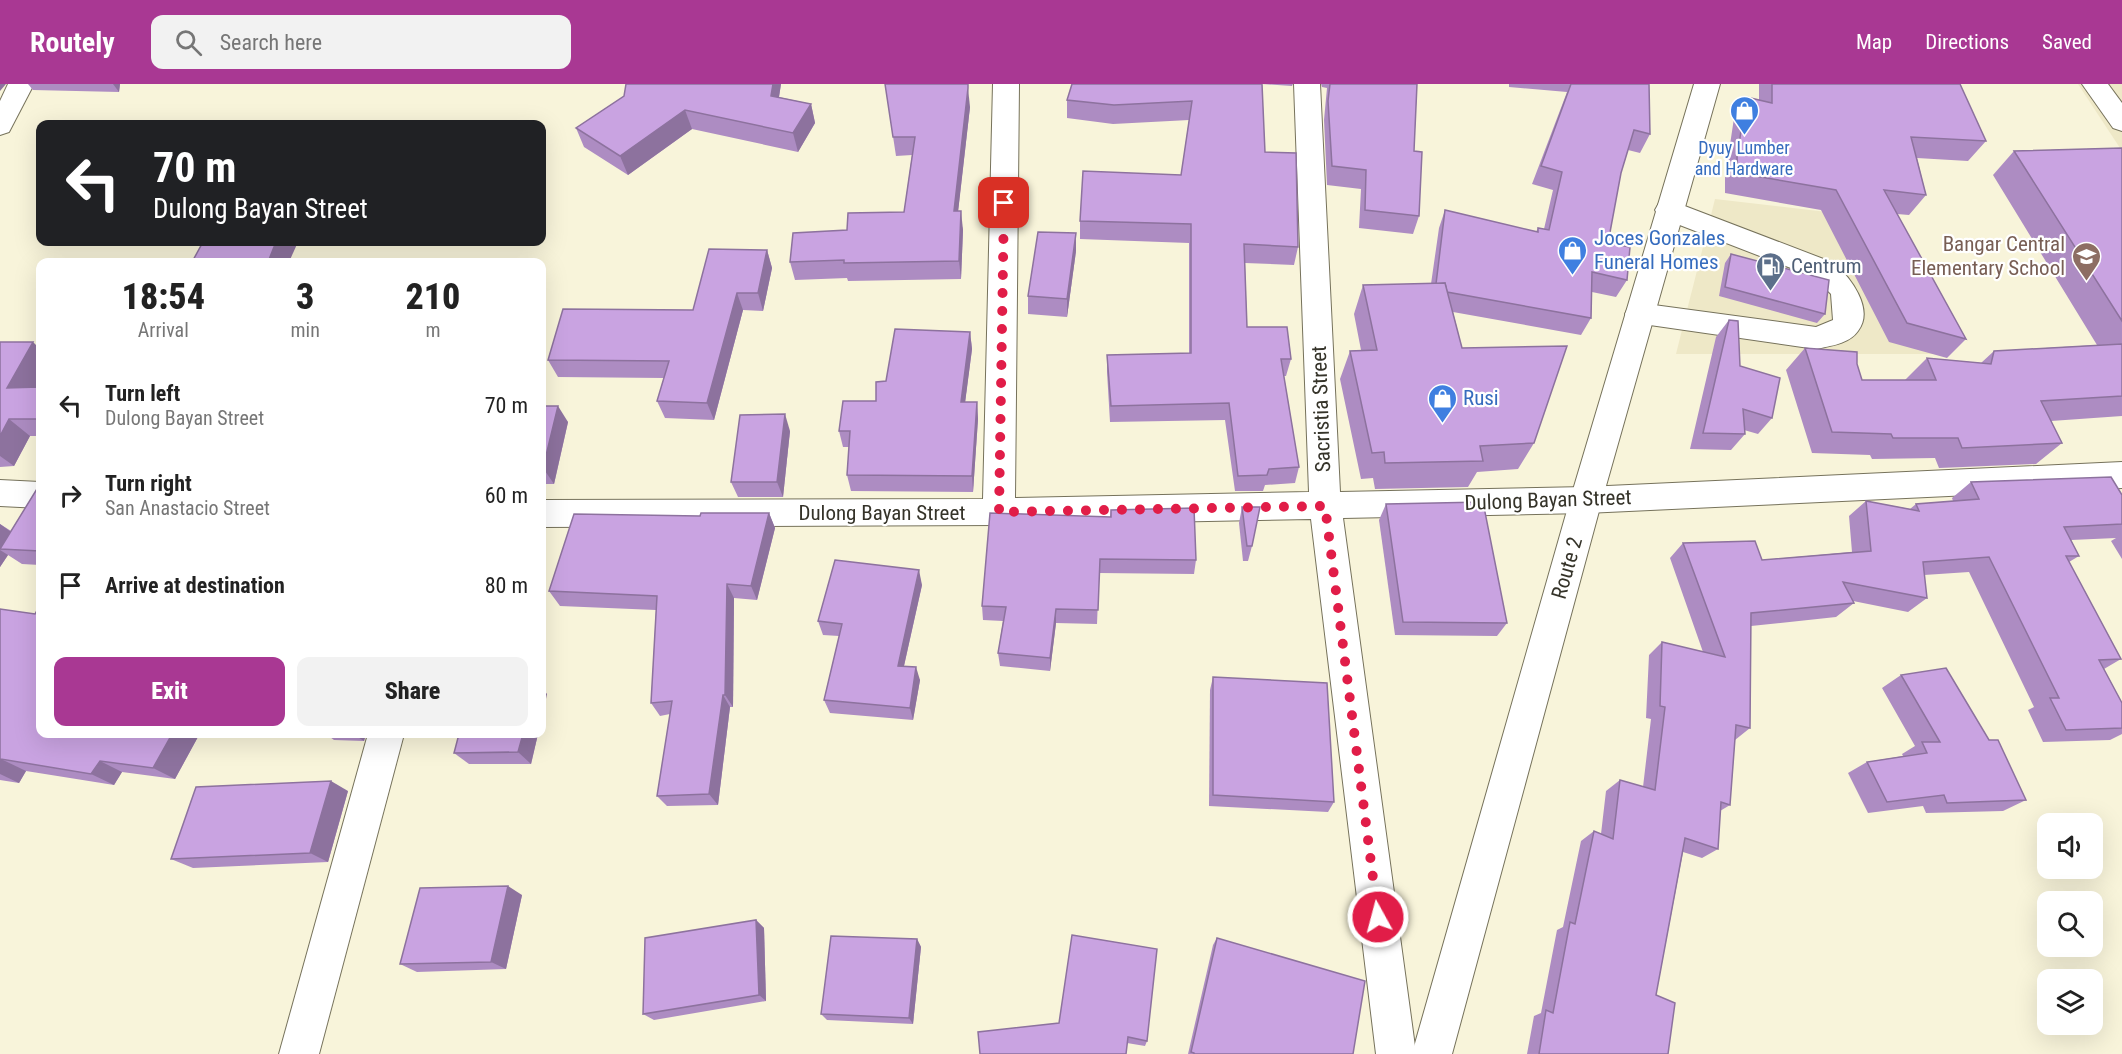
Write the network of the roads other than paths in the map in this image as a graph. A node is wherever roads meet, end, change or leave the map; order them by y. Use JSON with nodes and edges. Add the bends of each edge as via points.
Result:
{"nodes":[{"id":1,"x":21,"y":84,"type":"edge"},
{"id":2,"x":1006,"y":84,"type":"edge"},
{"id":3,"x":1307,"y":84,"type":"edge"},
{"id":4,"x":1707,"y":84,"type":"edge"},
{"id":5,"x":2095,"y":84,"type":"edge"},
{"id":6,"x":2122,"y":122,"type":"edge"},
{"id":7,"x":0,"y":126,"type":"edge"},
{"id":8,"x":1669,"y":210,"type":"junction"},
{"id":9,"x":1640,"y":314,"type":"junction"},
{"id":10,"x":2122,"y":475,"type":"edge"},
{"id":11,"x":0,"y":493,"type":"edge"},
{"id":12,"x":36,"y":495,"type":"edge"},
{"id":13,"x":1586,"y":500,"type":"junction"},
{"id":14,"x":1325,"y":506,"type":"junction"},
{"id":15,"x":999,"y":512,"type":"junction"},
{"id":16,"x":546,"y":514,"type":"edge"},
{"id":17,"x":386,"y":738,"type":"edge"},
{"id":18,"x":299,"y":1054,"type":"edge"},
{"id":19,"x":1396,"y":1054,"type":"edge"},
{"id":20,"x":1432,"y":1054,"type":"edge"}],
"edges":[{"from":1,"to":7,"type":"main road"},
{"from":2,"to":15,"type":"main road"},
{"from":3,"to":14,"type":"main road","name":"Sacristia Street"},
{"from":4,"to":8,"type":"main road","name":"Route 2"},
{"from":5,"to":6,"type":"main road"},
{"from":8,"to":9,"type":"main road","name":"Route 2"},
{"from":8,"to":9,"type":"main road","via":[[1824,270],[1841,285],[1849,302],[1847,324],[1833,334],[1816,338]]},
{"from":9,"to":13,"type":"main road","name":"Route 2"},
{"from":10,"to":13,"type":"main road","name":"Dulong Bayan Street"},
{"from":11,"to":12,"type":"main road"},
{"from":13,"to":14,"type":"main road","name":"Dulong Bayan Street"},
{"from":13,"to":20,"type":"main road","name":"Route 2"},
{"from":14,"to":15,"type":"main road","name":"Dulong Bayan Street"},
{"from":14,"to":19,"type":"main road","name":"Sacristia Street"},
{"from":15,"to":16,"type":"main road","name":"Dulong Bayan Street"},
{"from":17,"to":18,"type":"main road"}]}
